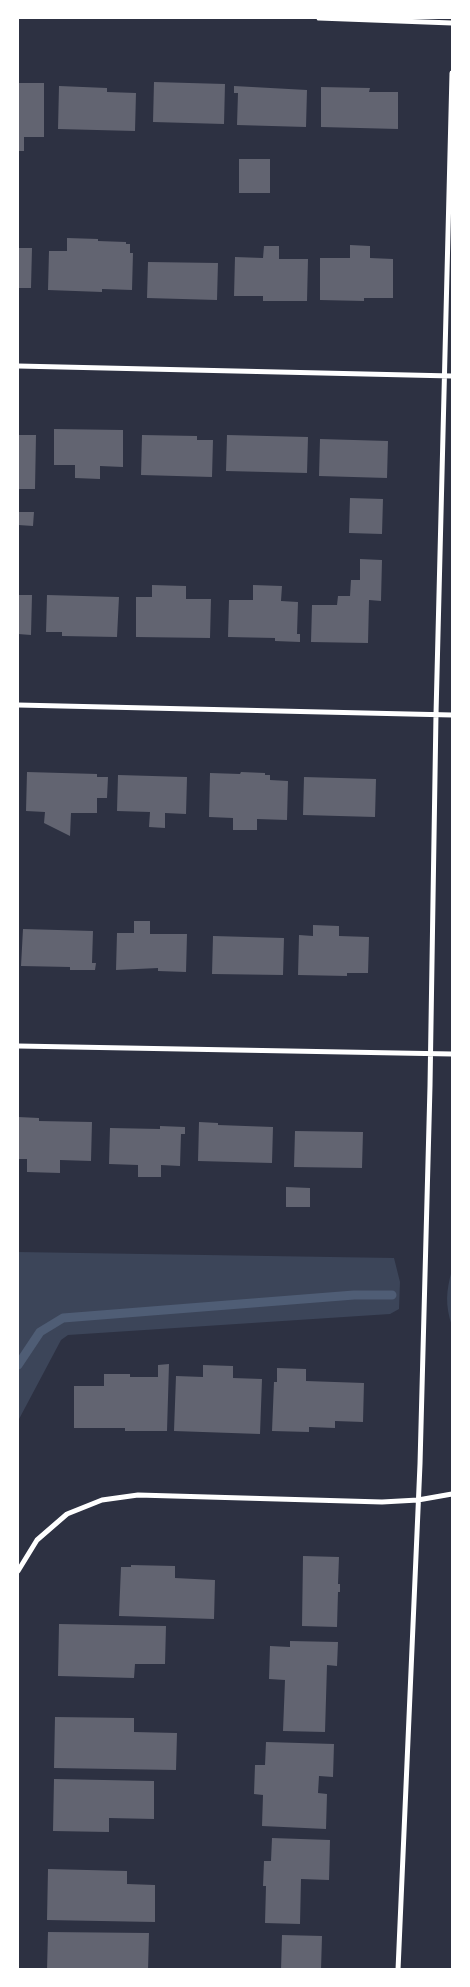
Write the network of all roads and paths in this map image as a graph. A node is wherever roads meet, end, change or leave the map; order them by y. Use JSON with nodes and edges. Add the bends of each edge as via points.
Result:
{"nodes":[{"id":1,"x":319,"y":18,"type":"edge"},
{"id":2,"x":452,"y":23,"type":"edge"},
{"id":3,"x":452,"y":73,"type":"edge"},
{"id":4,"x":18,"y":366,"type":"edge"},
{"id":5,"x":446,"y":376,"type":"junction"},
{"id":6,"x":452,"y":376,"type":"edge"},
{"id":7,"x":18,"y":705,"type":"edge"},
{"id":8,"x":436,"y":714,"type":"junction"},
{"id":9,"x":452,"y":715,"type":"edge"},
{"id":10,"x":18,"y":1046,"type":"edge"},
{"id":11,"x":431,"y":1053,"type":"junction"},
{"id":12,"x":452,"y":1054,"type":"edge"},
{"id":13,"x":452,"y":1494,"type":"edge"},
{"id":14,"x":418,"y":1500,"type":"junction"},
{"id":15,"x":18,"y":1571,"type":"edge"},
{"id":16,"x":398,"y":1970,"type":"edge"}],
"edges":[{"from":1,"to":2,"type":"street"},
{"from":3,"to":5,"type":"street"},
{"from":4,"to":5,"type":"street"},
{"from":5,"to":6,"type":"street"},
{"from":5,"to":8,"type":"street"},
{"from":7,"to":8,"type":"street"},
{"from":8,"to":9,"type":"street"},
{"from":8,"to":11,"type":"street"},
{"from":10,"to":11,"type":"street"},
{"from":11,"to":12,"type":"street"},
{"from":11,"to":14,"type":"street"},
{"from":13,"to":14,"type":"street"},
{"from":14,"to":15,"type":"street","via":[[382,1502],[138,1495],[102,1500],[67,1514],[37,1540]]},
{"from":14,"to":16,"type":"street"}]}
